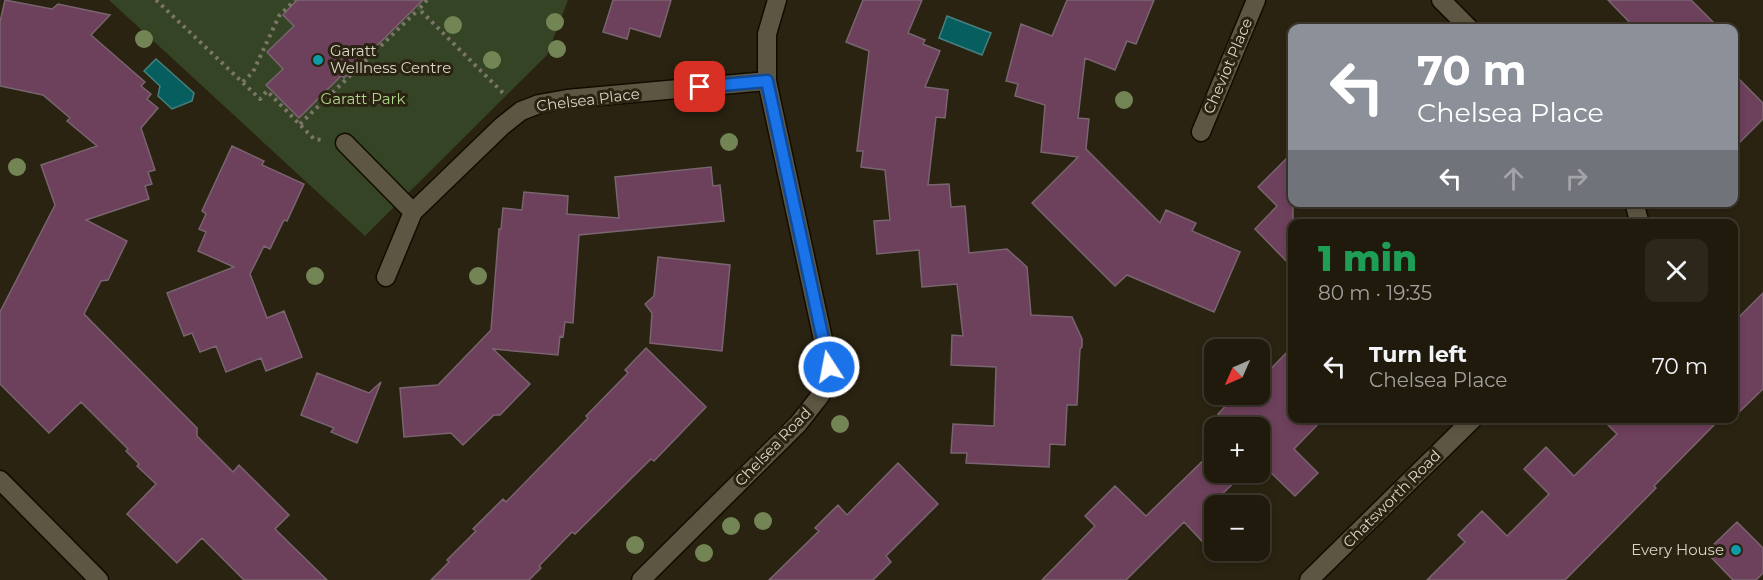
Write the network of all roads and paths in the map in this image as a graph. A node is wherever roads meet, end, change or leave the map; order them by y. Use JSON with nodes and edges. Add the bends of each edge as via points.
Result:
{"nodes":[{"id":1,"x":156,"y":0,"type":"edge"},
{"id":2,"x":295,"y":0,"type":"edge"},
{"id":3,"x":428,"y":0,"type":"edge"},
{"id":4,"x":777,"y":0,"type":"edge"},
{"id":5,"x":1256,"y":0,"type":"edge"},
{"id":6,"x":1441,"y":0,"type":"edge"},
{"id":7,"x":419,"y":9,"type":"junction"},
{"id":8,"x":1465,"y":24,"type":"edge"},
{"id":9,"x":767,"y":81,"type":"junction"},
{"id":10,"x":243,"y":82,"type":"junction"},
{"id":11,"x":521,"y":111,"type":"junction"},
{"id":12,"x":300,"y":124,"type":"junction"},
{"id":13,"x":1201,"y":132,"type":"dead end"},
{"id":14,"x":345,"y":143,"type":"joint"},
{"id":15,"x":413,"y":212,"type":"junction"},
{"id":16,"x":386,"y":277,"type":"dead end"},
{"id":17,"x":1469,"y":423,"type":"edge"},
{"id":18,"x":0,"y":480,"type":"edge"},
{"id":19,"x":99,"y":580,"type":"edge"},
{"id":20,"x":641,"y":580,"type":"edge"},
{"id":21,"x":1309,"y":580,"type":"edge"}],
"edges":[{"from":1,"to":10,"type":"path"},
{"from":2,"to":10,"type":"path","via":[[279,16],[253,72]]},
{"from":3,"to":7,"type":"path"},
{"from":4,"to":9,"type":"street","name":"Chelsea Road","via":[[767,34]]},
{"from":5,"to":13,"type":"street","name":"Cheviot Place"},
{"from":6,"to":8,"type":"street"},
{"from":7,"to":11,"type":"path"},
{"from":7,"to":12,"type":"path"},
{"from":9,"to":11,"type":"street","name":"Chelsea Place","via":[[567,99]]},
{"from":9,"to":20,"type":"street","name":"Chelsea Road","via":[[829,367],[820,396],[798,423]]},
{"from":10,"to":12,"type":"path","via":[[260,99],[267,91]]},
{"from":11,"to":15,"type":"street","name":"Chelsea Place"},
{"from":12,"to":14,"type":"path","via":[[314,139]]},
{"from":14,"to":15,"type":"street"},
{"from":15,"to":16,"type":"street","name":"Chelsea Place"},
{"from":17,"to":21,"type":"street","name":"Chatsworth Road"},
{"from":18,"to":19,"type":"street"}]}
